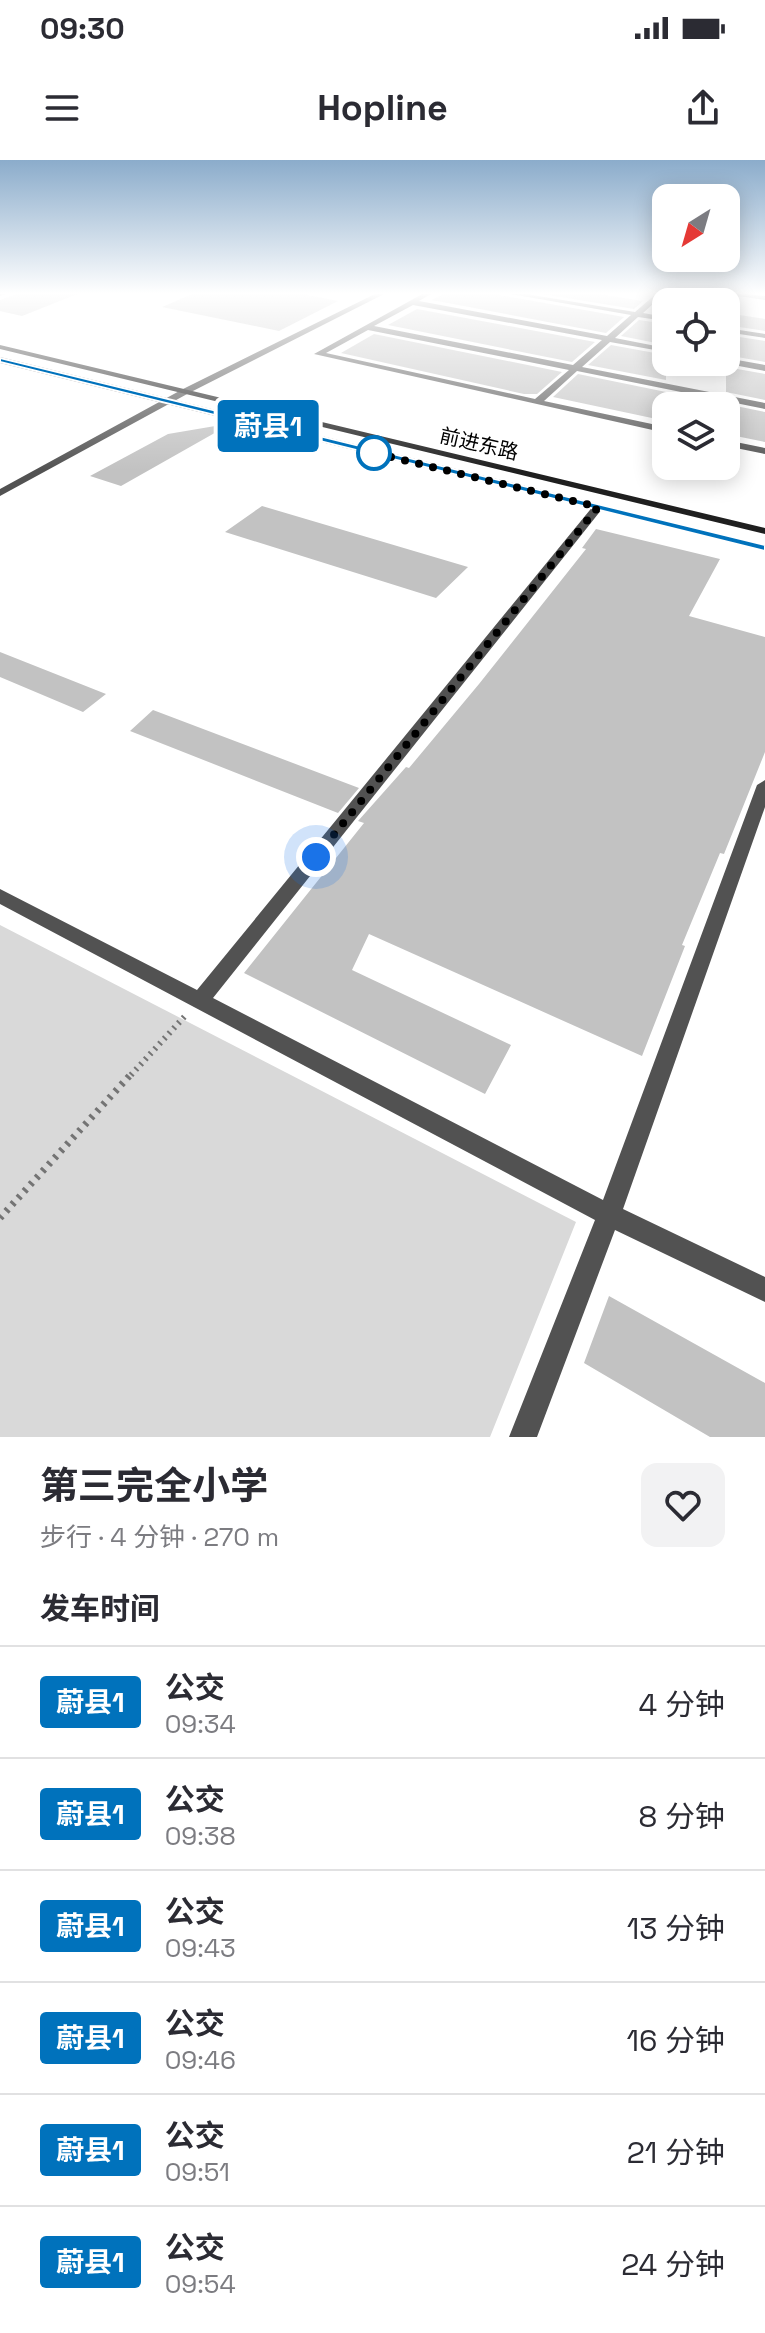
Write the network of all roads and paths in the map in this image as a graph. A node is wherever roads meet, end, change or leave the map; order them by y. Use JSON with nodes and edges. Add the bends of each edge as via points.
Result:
{"nodes":[{"id":1,"x":19,"y":352,"type":"edge"},
{"id":2,"x":265,"y":352,"type":"edge"},
{"id":3,"x":322,"y":352,"type":"edge"},
{"id":4,"x":488,"y":352,"type":"edge"},
{"id":5,"x":594,"y":352,"type":"edge"},
{"id":6,"x":0,"y":360,"type":"edge"},
{"id":7,"x":740,"y":364,"type":"edge"},
{"id":8,"x":765,"y":368,"type":"edge"},
{"id":9,"x":575,"y":369,"type":"junction"},
{"id":10,"x":186,"y":391,"type":"junction"},
{"id":11,"x":169,"y":401,"type":"junction"},
{"id":12,"x":537,"y":402,"type":"junction"},
{"id":13,"x":765,"y":406,"type":"edge"},
{"id":14,"x":652,"y":427,"type":"edge"},
{"id":15,"x":740,"y":446,"type":"edge"},
{"id":16,"x":765,"y":451,"type":"edge"},
{"id":17,"x":0,"y":493,"type":"edge"},
{"id":18,"x":598,"y":507,"type":"junction"},
{"id":19,"x":765,"y":531,"type":"edge"},
{"id":20,"x":765,"y":548,"type":"edge"},
{"id":21,"x":765,"y":785,"type":"edge"},
{"id":22,"x":0,"y":896,"type":"edge"},
{"id":23,"x":200,"y":1000,"type":"junction"},
{"id":24,"x":609,"y":1215,"type":"junction"},
{"id":25,"x":0,"y":1218,"type":"edge"},
{"id":26,"x":765,"y":1290,"type":"edge"},
{"id":27,"x":523,"y":1437,"type":"edge"}],
"edges":[{"from":1,"to":10,"type":"main road","name":"前进东路"},
{"from":2,"to":10,"type":"street"},
{"from":3,"to":12,"type":"street","via":[[318,354]]},
{"from":4,"to":9,"type":"street"},
{"from":5,"to":9,"type":"street"},
{"from":6,"to":11,"type":"main road","name":"前进东路"},
{"from":7,"to":8,"type":"street"},
{"from":9,"to":12,"type":"street"},
{"from":9,"to":13,"type":"street"},
{"from":10,"to":11,"type":"street"},
{"from":10,"to":19,"type":"main road","name":"前进东路"},
{"from":11,"to":17,"type":"street"},
{"from":11,"to":18,"type":"main road","name":"前进东路"},
{"from":12,"to":14,"type":"street"},
{"from":15,"to":16,"type":"street"},
{"from":18,"to":20,"type":"main road","name":"前进东路"},
{"from":18,"to":23,"type":"street"},
{"from":21,"to":24,"type":"street"},
{"from":22,"to":23,"type":"street"},
{"from":23,"to":24,"type":"street"},
{"from":23,"to":25,"type":"path"},
{"from":24,"to":26,"type":"street"},
{"from":24,"to":27,"type":"street"}]}
